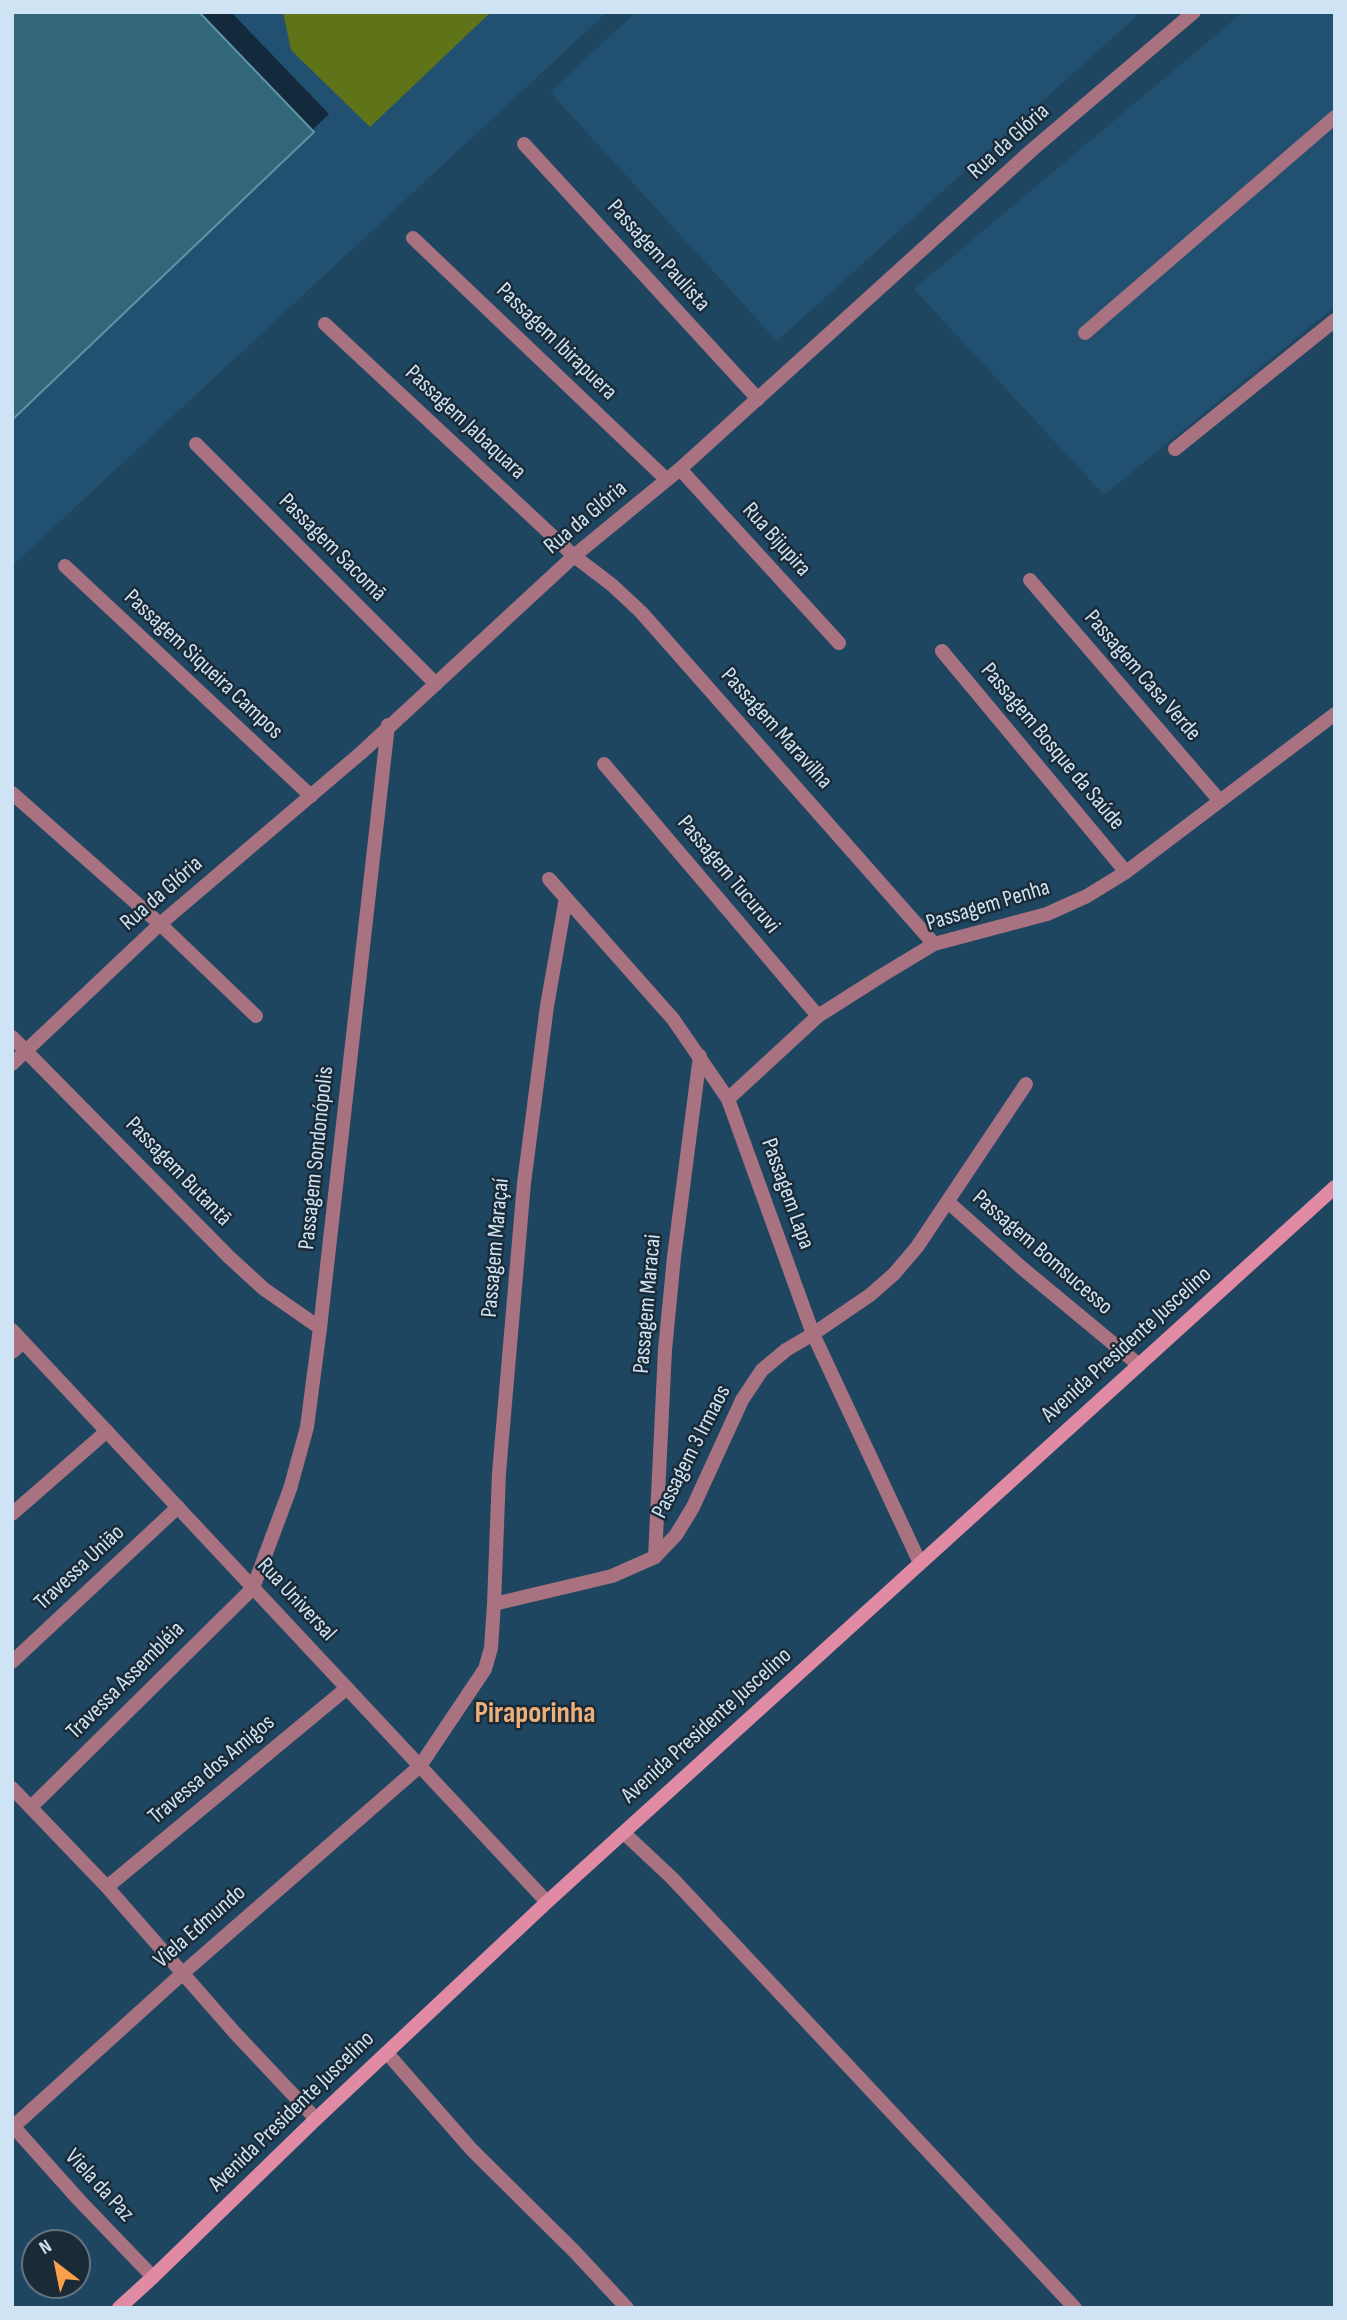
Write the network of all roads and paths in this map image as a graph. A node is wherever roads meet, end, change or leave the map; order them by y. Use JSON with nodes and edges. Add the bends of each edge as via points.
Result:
{"nodes":[{"id":1,"x":1194,"y":12,"type":"edge"},
{"id":2,"x":1335,"y":117,"type":"edge"},
{"id":3,"x":524,"y":144,"type":"dead end"},
{"id":4,"x":414,"y":238,"type":"dead end"},
{"id":5,"x":1335,"y":320,"type":"edge"},
{"id":6,"x":326,"y":324,"type":"dead end"},
{"id":7,"x":1085,"y":333,"type":"dead end"},
{"id":8,"x":758,"y":399,"type":"junction"},
{"id":9,"x":196,"y":444,"type":"dead end"},
{"id":10,"x":1175,"y":449,"type":"dead end"},
{"id":11,"x":680,"y":468,"type":"junction"},
{"id":12,"x":666,"y":480,"type":"junction"},
{"id":13,"x":574,"y":556,"type":"junction"},
{"id":14,"x":65,"y":566,"type":"dead end"},
{"id":15,"x":1030,"y":580,"type":"dead end"},
{"id":16,"x":839,"y":643,"type":"dead end"},
{"id":17,"x":942,"y":651,"type":"dead end"},
{"id":18,"x":436,"y":684,"type":"junction"},
{"id":19,"x":1335,"y":714,"type":"edge"},
{"id":20,"x":388,"y":725,"type":"junction"},
{"id":21,"x":604,"y":764,"type":"dead end"},
{"id":22,"x":12,"y":793,"type":"edge"},
{"id":23,"x":311,"y":796,"type":"junction"},
{"id":24,"x":1220,"y":801,"type":"junction"},
{"id":25,"x":1126,"y":872,"type":"junction"},
{"id":26,"x":549,"y":878,"type":"dead end"},
{"id":27,"x":566,"y":898,"type":"junction"},
{"id":28,"x":159,"y":925,"type":"junction"},
{"id":29,"x":934,"y":944,"type":"junction"},
{"id":30,"x":256,"y":1016,"type":"dead end"},
{"id":31,"x":818,"y":1016,"type":"junction"},
{"id":32,"x":12,"y":1037,"type":"edge"},
{"id":33,"x":27,"y":1051,"type":"junction"},
{"id":34,"x":700,"y":1056,"type":"junction"},
{"id":35,"x":12,"y":1064,"type":"edge"},
{"id":36,"x":1026,"y":1084,"type":"dead end"},
{"id":37,"x":728,"y":1099,"type":"junction"},
{"id":38,"x":1335,"y":1187,"type":"edge"},
{"id":39,"x":948,"y":1202,"type":"junction"},
{"id":40,"x":320,"y":1328,"type":"junction"},
{"id":41,"x":12,"y":1330,"type":"edge"},
{"id":42,"x":813,"y":1334,"type":"junction"},
{"id":43,"x":18,"y":1347,"type":"edge"},
{"id":44,"x":1139,"y":1365,"type":"junction"},
{"id":45,"x":107,"y":1431,"type":"junction"},
{"id":46,"x":178,"y":1507,"type":"junction"},
{"id":47,"x":12,"y":1514,"type":"edge"},
{"id":48,"x":655,"y":1557,"type":"junction"},
{"id":49,"x":920,"y":1563,"type":"junction"},
{"id":50,"x":253,"y":1588,"type":"junction"},
{"id":51,"x":494,"y":1604,"type":"junction"},
{"id":52,"x":12,"y":1662,"type":"edge"},
{"id":53,"x":347,"y":1688,"type":"junction"},
{"id":54,"x":420,"y":1766,"type":"junction"},
{"id":55,"x":12,"y":1788,"type":"edge"},
{"id":56,"x":31,"y":1807,"type":"junction"},
{"id":57,"x":624,"y":1833,"type":"junction"},
{"id":58,"x":107,"y":1887,"type":"junction"},
{"id":59,"x":547,"y":1902,"type":"junction"},
{"id":60,"x":183,"y":1973,"type":"junction"},
{"id":61,"x":387,"y":2053,"type":"junction"},
{"id":62,"x":316,"y":2119,"type":"junction"},
{"id":63,"x":13,"y":2125,"type":"edge"},
{"id":64,"x":153,"y":2277,"type":"junction"},
{"id":65,"x":119,"y":2308,"type":"edge"},
{"id":66,"x":627,"y":2308,"type":"edge"},
{"id":67,"x":1075,"y":2308,"type":"edge"}],
"edges":[{"from":1,"to":8,"type":"street","name":"Rua da Glória","via":[[1033,149]]},
{"from":2,"to":7,"type":"street"},
{"from":3,"to":8,"type":"street","name":"Passagem Paulista"},
{"from":4,"to":12,"type":"street","name":"Passagem Ibirapuera"},
{"from":5,"to":10,"type":"street"},
{"from":6,"to":13,"type":"street","name":"Passagem Jabaquara"},
{"from":8,"to":11,"type":"street","name":"Rua da Glória"},
{"from":9,"to":18,"type":"street","name":"Passagem Sacomã"},
{"from":11,"to":12,"type":"street","name":"Rua da Glória"},
{"from":11,"to":16,"type":"street","name":"Rua Bijupira"},
{"from":12,"to":13,"type":"street","name":"Rua da Glória"},
{"from":13,"to":18,"type":"street","name":"Rua da Glória"},
{"from":13,"to":29,"type":"street","name":"Passagem Maravilha","via":[[641,612]]},
{"from":14,"to":23,"type":"street","name":"Passagem Siqueira Campos"},
{"from":15,"to":24,"type":"street","name":"Passagem Casa Verde"},
{"from":17,"to":25,"type":"street","name":"Passagem Bosque da Saúde"},
{"from":18,"to":20,"type":"street","name":"Rua da Glória"},
{"from":19,"to":24,"type":"street","name":"Passagem Penha"},
{"from":20,"to":23,"type":"street","name":"Rua da Glória"},
{"from":20,"to":40,"type":"street","name":"Passagem Sondonópolis"},
{"from":21,"to":31,"type":"street","name":"Passagem Tucuruvi"},
{"from":22,"to":28,"type":"street"},
{"from":23,"to":28,"type":"street","name":"Rua da Glória"},
{"from":24,"to":25,"type":"street","name":"Passagem Penha"},
{"from":25,"to":29,"type":"street","name":"Passagem Penha","via":[[1047,914]]},
{"from":26,"to":27,"type":"street","name":"Passagem Lapa"},
{"from":27,"to":34,"type":"street","name":"Passagem Lapa"},
{"from":27,"to":51,"type":"street","name":"Passagem Maraçaí","via":[[524,1182],[499,1473]]},
{"from":28,"to":30,"type":"street"},
{"from":28,"to":33,"type":"street","name":"Rua da Glória"},
{"from":29,"to":31,"type":"street","name":"Passagem Penha"},
{"from":31,"to":37,"type":"street","name":"Passagem Penha"},
{"from":32,"to":33,"type":"street","name":"Passagem Butantã"},
{"from":33,"to":35,"type":"street","name":"Rua da Glória"},
{"from":33,"to":40,"type":"street","name":"Passagem Butantã","via":[[229,1257],[264,1289]]},
{"from":34,"to":37,"type":"street","name":"Passagem Lapa"},
{"from":34,"to":48,"type":"street","name":"Passagem Maracai","via":[[665,1350]]},
{"from":36,"to":39,"type":"street","name":"Passagem 3 Irmaos"},
{"from":37,"to":42,"type":"street","name":"Passagem Lapa"},
{"from":38,"to":44,"type":"street","name":"Avenida Presidente Juscelino"},
{"from":39,"to":42,"type":"street","name":"Passagem 3 Irmaos","via":[[894,1274]]},
{"from":39,"to":44,"type":"street","name":"Passagem Bomsucesso"},
{"from":40,"to":50,"type":"street","name":"Passagem Sondonópolis","via":[[307,1427],[290,1489]]},
{"from":41,"to":43,"type":"street","name":"Rua Universal"},
{"from":42,"to":48,"type":"street","name":"Passagem 3 Irmaos","via":[[762,1370],[742,1401],[693,1507]]},
{"from":42,"to":49,"type":"street","name":"Passagem Lapa"},
{"from":43,"to":45,"type":"street","name":"Rua Universal"},
{"from":44,"to":49,"type":"street","name":"Avenida Presidente Juscelino"},
{"from":45,"to":46,"type":"street","name":"Rua Universal"},
{"from":45,"to":47,"type":"street"},
{"from":46,"to":50,"type":"street","name":"Rua Universal"},
{"from":46,"to":52,"type":"street","name":"Travessa União"},
{"from":48,"to":51,"type":"street","name":"Passagem 3 Irmaos","via":[[612,1576]]},
{"from":49,"to":57,"type":"street","name":"Avenida Presidente Juscelino"},
{"from":50,"to":53,"type":"street","name":"Rua Universal"},
{"from":50,"to":56,"type":"street","name":"Travessa Assembléia"},
{"from":51,"to":54,"type":"street","via":[[485,1669]]},
{"from":53,"to":54,"type":"street","name":"Rua Universal"},
{"from":53,"to":58,"type":"street","name":"Travessa dos Amigos"},
{"from":54,"to":59,"type":"street","name":"Rua Universal"},
{"from":54,"to":60,"type":"street","name":"Viela Edmundo"},
{"from":55,"to":56,"type":"street"},
{"from":56,"to":58,"type":"street"},
{"from":57,"to":59,"type":"street","name":"Avenida Presidente Juscelino"},
{"from":57,"to":67,"type":"street","via":[[672,1878]]},
{"from":58,"to":60,"type":"street"},
{"from":59,"to":61,"type":"street","name":"Avenida Presidente Juscelino"},
{"from":60,"to":62,"type":"street"},
{"from":60,"to":63,"type":"street","name":"Viela Edmundo"},
{"from":61,"to":62,"type":"street","name":"Avenida Presidente Juscelino"},
{"from":61,"to":66,"type":"street","via":[[472,2150]]},
{"from":62,"to":64,"type":"street","name":"Avenida Presidente Juscelino"},
{"from":63,"to":64,"type":"street","name":"Viela da Paz"},
{"from":64,"to":65,"type":"street","name":"Avenida Presidente Juscelino"}]}
